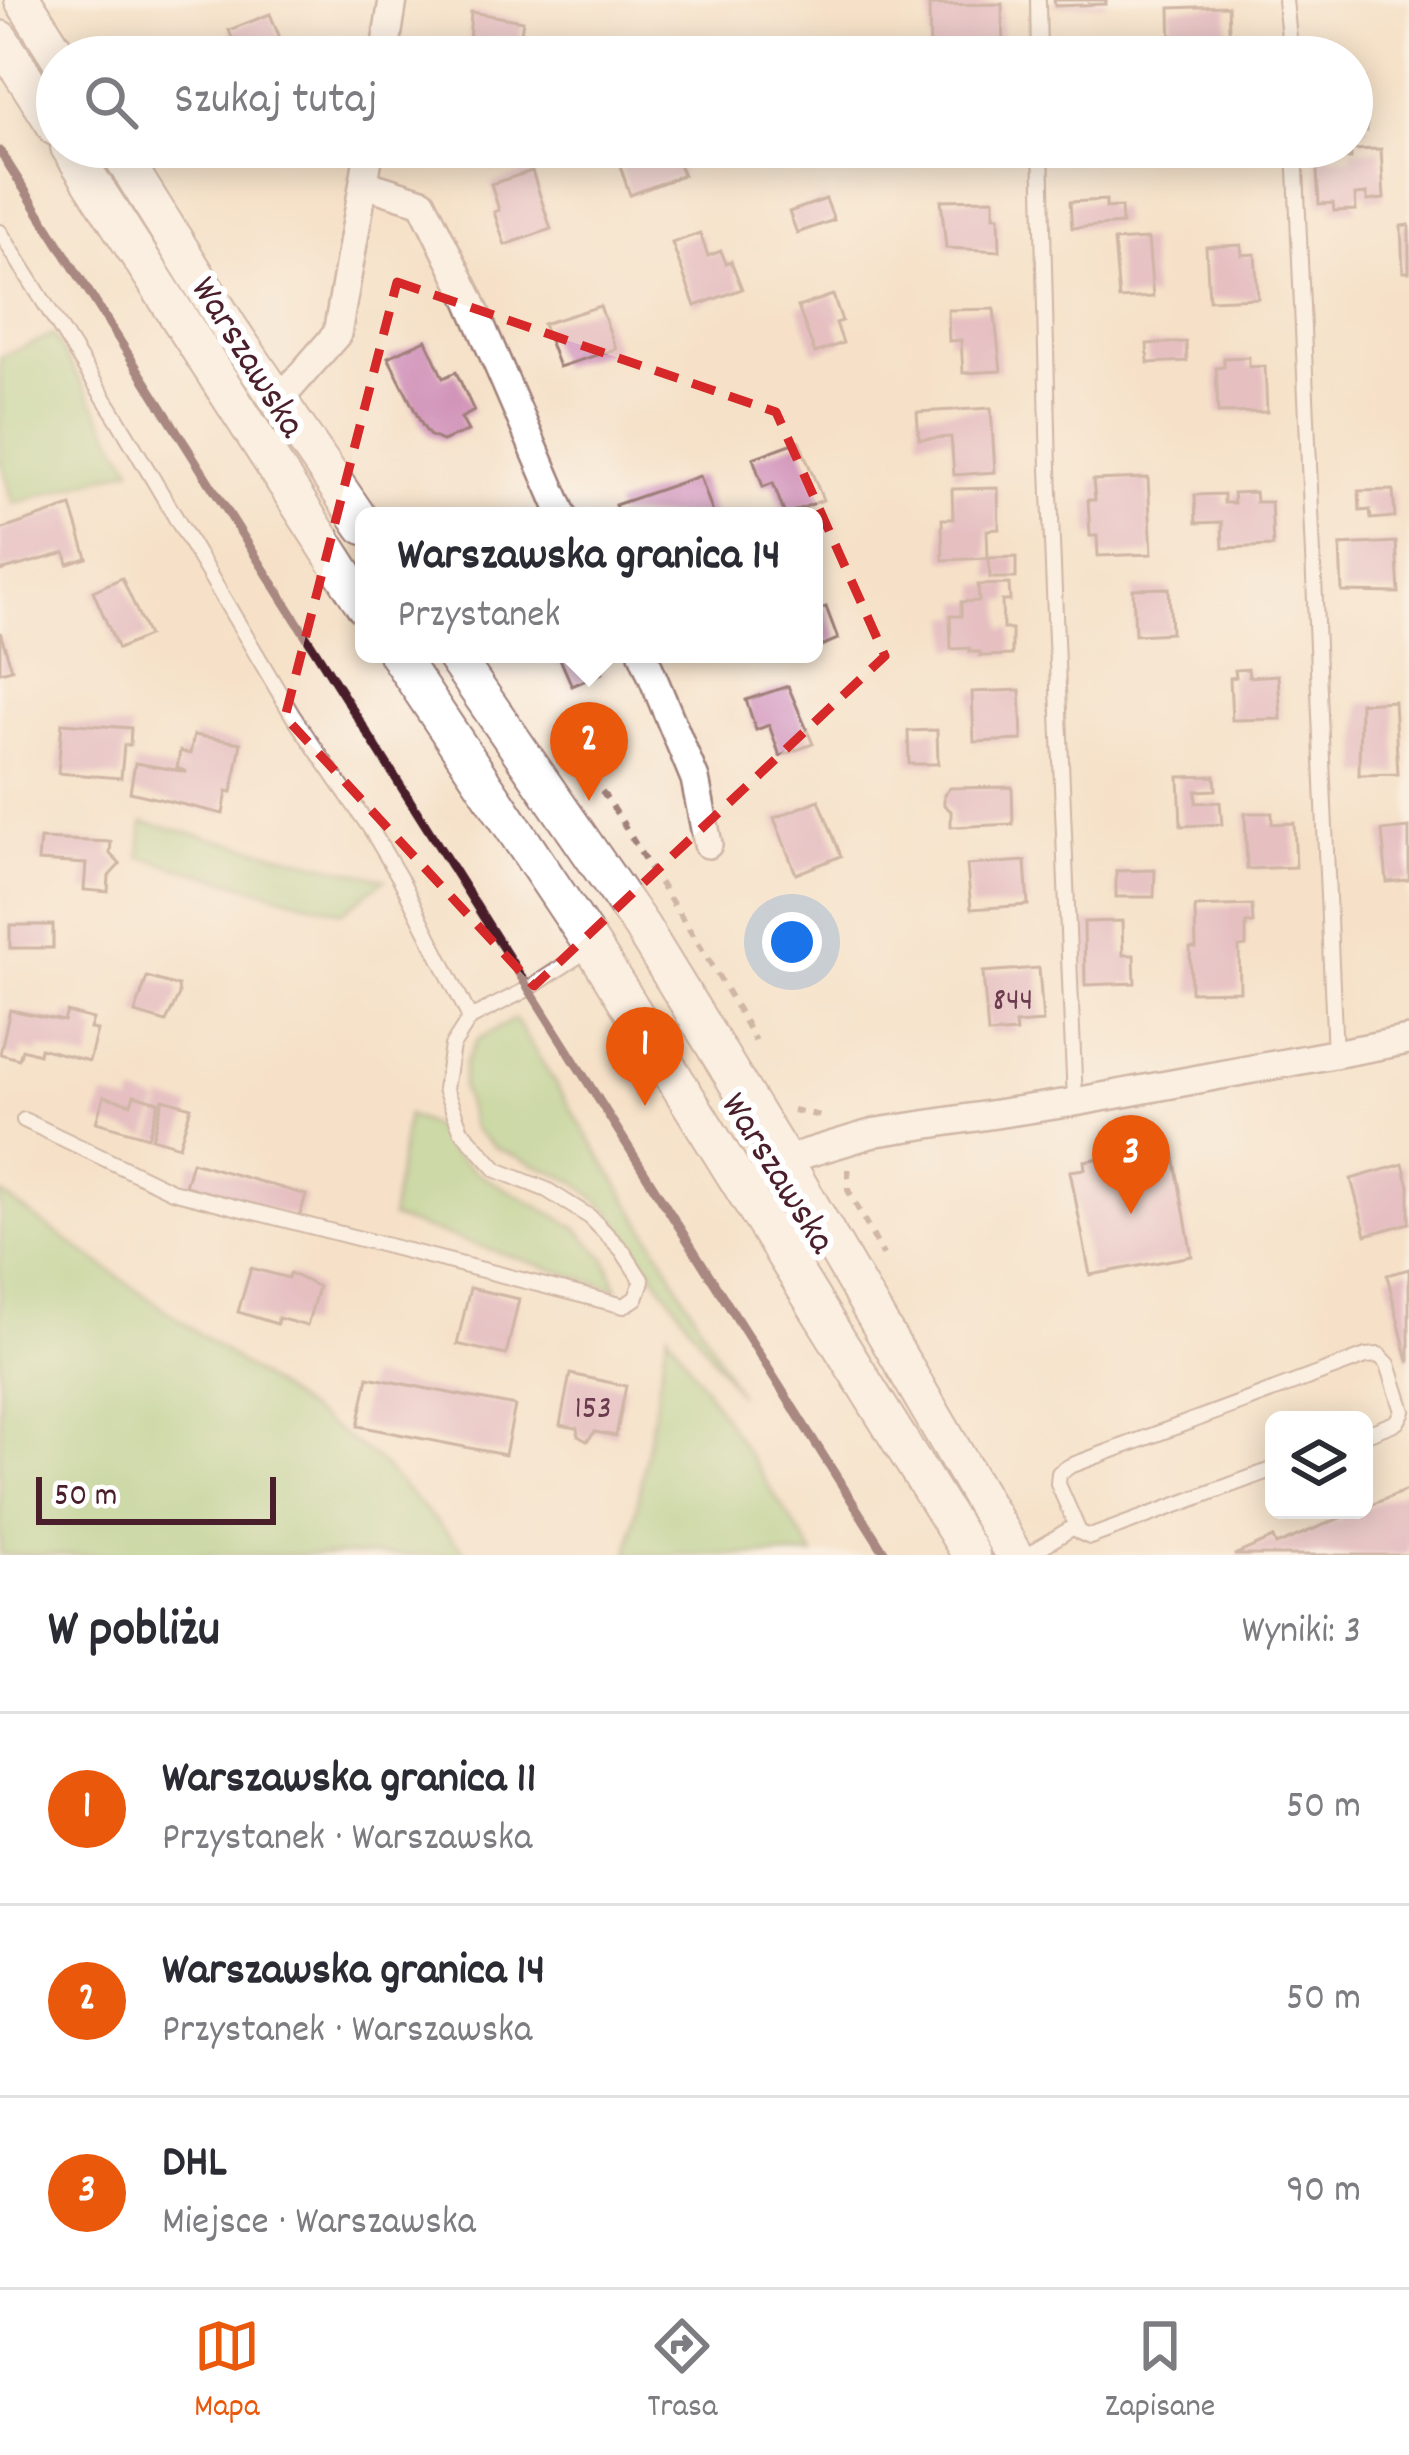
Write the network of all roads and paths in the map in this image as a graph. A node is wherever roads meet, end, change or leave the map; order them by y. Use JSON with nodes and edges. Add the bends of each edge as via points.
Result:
{"nodes":[{"id":1,"x":23,"y":0,"type":"edge"},
{"id":2,"x":393,"y":0,"type":"edge"},
{"id":3,"x":1038,"y":0,"type":"edge"},
{"id":4,"x":1285,"y":0,"type":"edge"},
{"id":5,"x":46,"y":36,"type":"edge"},
{"id":6,"x":387,"y":36,"type":"edge"},
{"id":7,"x":1039,"y":36,"type":"edge"},
{"id":8,"x":1289,"y":36,"type":"edge"},
{"id":9,"x":0,"y":39,"type":"edge"},
{"id":10,"x":36,"y":95,"type":"edge"},
{"id":11,"x":83,"y":168,"type":"edge"},
{"id":12,"x":130,"y":168,"type":"edge"},
{"id":13,"x":367,"y":168,"type":"edge"},
{"id":14,"x":1042,"y":168,"type":"edge"},
{"id":15,"x":1296,"y":168,"type":"edge"},
{"id":16,"x":364,"y":184,"type":"junction"},
{"id":17,"x":0,"y":232,"type":"edge"},
{"id":18,"x":279,"y":400,"type":"junction"},
{"id":19,"x":559,"y":507,"type":"edge"},
{"id":20,"x":355,"y":513,"type":"edge"},
{"id":21,"x":355,"y":591,"type":"edge"},
{"id":22,"x":403,"y":663,"type":"edge"},
{"id":23,"x":459,"y":663,"type":"edge"},
{"id":24,"x":648,"y":663,"type":"edge"},
{"id":25,"x":708,"y":844,"type":"dead end"},
{"id":26,"x":593,"y":947,"type":"junction"},
{"id":27,"x":470,"y":1018,"type":"junction"},
{"id":28,"x":1409,"y":1040,"type":"edge"},
{"id":29,"x":1335,"y":1055,"type":"junction"},
{"id":30,"x":1075,"y":1102,"type":"junction"},
{"id":31,"x":23,"y":1120,"type":"dead end"},
{"id":32,"x":786,"y":1163,"type":"junction"},
{"id":33,"x":741,"y":1187,"type":"junction"},
{"id":34,"x":1373,"y":1432,"type":"edge"},
{"id":35,"x":1265,"y":1472,"type":"edge"},
{"id":36,"x":1075,"y":1526,"type":"junction"},
{"id":37,"x":970,"y":1555,"type":"edge"},
{"id":38,"x":1014,"y":1555,"type":"edge"},
{"id":39,"x":1028,"y":1555,"type":"edge"}],
"edges":[{"from":1,"to":5,"type":"main road"},
{"from":2,"to":6,"type":"street"},
{"from":3,"to":7,"type":"lane"},
{"from":4,"to":8,"type":"lane"},
{"from":9,"to":10,"type":"main road"},
{"from":11,"to":21,"type":"main road","name":"Warszawska"},
{"from":12,"to":18,"type":"main road","name":"Warszawska"},
{"from":13,"to":16,"type":"street"},
{"from":14,"to":30,"type":"lane"},
{"from":15,"to":29,"type":"lane"},
{"from":16,"to":18,"type":"street","via":[[337,334]]},
{"from":16,"to":19,"type":"street","via":[[422,202]]},
{"from":17,"to":27,"type":"lane","via":[[293,716],[372,831]]},
{"from":18,"to":20,"type":"main road","name":"Warszawska"},
{"from":22,"to":26,"type":"main road","name":"Warszawska"},
{"from":23,"to":32,"type":"main road","name":"Warszawska","via":[[641,926]]},
{"from":24,"to":25,"type":"street","via":[[694,779]]},
{"from":26,"to":27,"type":"lane"},
{"from":26,"to":33,"type":"main road","name":"Warszawska"},
{"from":27,"to":31,"type":"lane","via":[[452,1046],[445,1089],[460,1130],[497,1170],[548,1190],[622,1250],[642,1281],[624,1306],[172,1191]]},
{"from":28,"to":29,"type":"street"},
{"from":29,"to":30,"type":"street"},
{"from":30,"to":32,"type":"street","via":[[877,1132]]},
{"from":32,"to":33,"type":"street"},
{"from":32,"to":38,"type":"main road","name":"Warszawska"},
{"from":33,"to":37,"type":"main road","name":"Warszawska"},
{"from":34,"to":36,"type":"lane","via":[[1403,1411],[1379,1355],[1064,1470],[1058,1484]]},
{"from":35,"to":36,"type":"lane","via":[[1097,1535]]},
{"from":36,"to":39,"type":"lane"}]}
